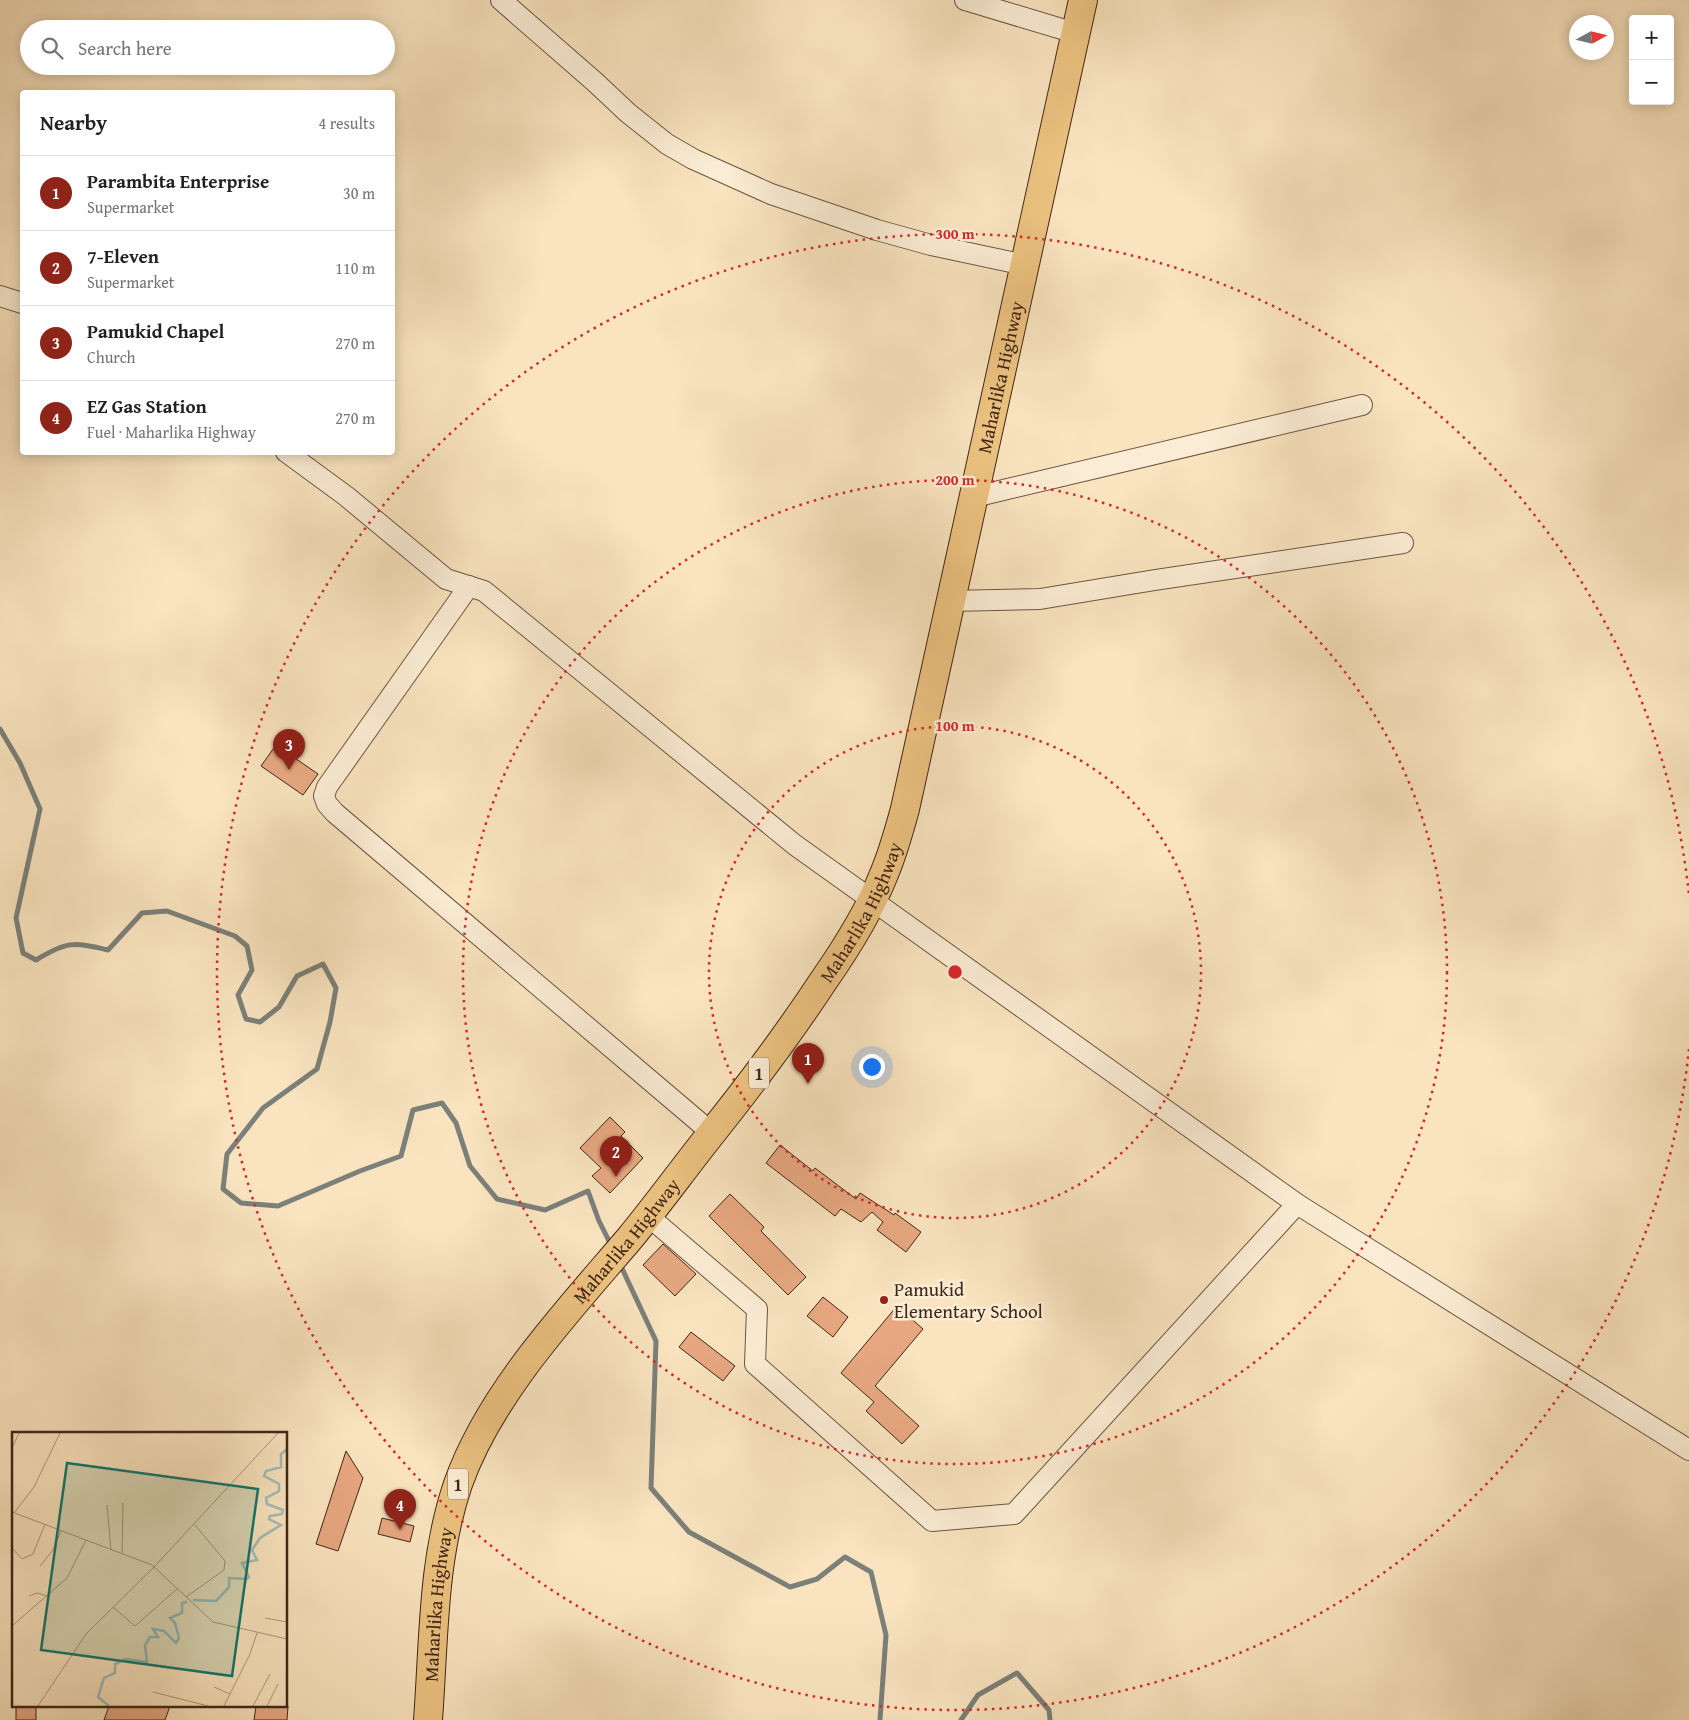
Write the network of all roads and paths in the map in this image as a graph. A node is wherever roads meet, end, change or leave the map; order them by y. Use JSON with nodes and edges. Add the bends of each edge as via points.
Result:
{"nodes":[{"id":1,"x":501,"y":0,"type":"edge"},
{"id":2,"x":965,"y":0,"type":"edge"},
{"id":3,"x":1083,"y":0,"type":"edge"},
{"id":4,"x":1075,"y":33,"type":"junction"},
{"id":5,"x":1025,"y":265,"type":"junction"},
{"id":6,"x":0,"y":296,"type":"edge"},
{"id":7,"x":20,"y":302,"type":"edge"},
{"id":8,"x":1362,"y":405,"type":"dead end"},
{"id":9,"x":290,"y":455,"type":"edge"},
{"id":10,"x":974,"y":497,"type":"junction"},
{"id":11,"x":1403,"y":543,"type":"dead end"},
{"id":12,"x":469,"y":586,"type":"junction"},
{"id":13,"x":950,"y":601,"type":"junction"},
{"id":14,"x":872,"y":901,"type":"junction"},
{"id":15,"x":712,"y":1133,"type":"junction"},
{"id":16,"x":1297,"y":1204,"type":"junction"},
{"id":17,"x":640,"y":1225,"type":"junction"},
{"id":18,"x":1689,"y":1450,"type":"edge"},
{"id":19,"x":428,"y":1720,"type":"edge"}],
"edges":[{"from":1,"to":5,"type":"street","via":[[628,113],[667,144],[693,159],[771,194],[877,230]]},
{"from":2,"to":4,"type":"street"},
{"from":3,"to":4,"type":"highway","name":"Maharlika Highway","number":"1"},
{"from":4,"to":5,"type":"highway","name":"Maharlika Highway","number":"1"},
{"from":5,"to":10,"type":"highway","name":"Maharlika Highway","number":"1"},
{"from":6,"to":7,"type":"street"},
{"from":8,"to":10,"type":"street"},
{"from":9,"to":12,"type":"street","via":[[346,496],[446,579]]},
{"from":10,"to":13,"type":"highway","name":"Maharlika Highway","number":"1"},
{"from":11,"to":13,"type":"street","via":[[1040,600]]},
{"from":12,"to":14,"type":"street","via":[[484,591],[794,845]]},
{"from":12,"to":15,"type":"street","via":[[330,782],[324,796],[327,804]]},
{"from":13,"to":14,"type":"highway","name":"Maharlika Highway","number":"1","via":[[905,809]]},
{"from":14,"to":15,"type":"highway","name":"Maharlika Highway","number":"1","via":[[841,956],[799,1018]]},
{"from":14,"to":16,"type":"street"},
{"from":15,"to":17,"type":"highway","name":"Maharlika Highway","number":"1"},
{"from":16,"to":17,"type":"street","via":[[1014,1514],[932,1521],[755,1364],[757,1309]]},
{"from":16,"to":18,"type":"street"},
{"from":17,"to":19,"type":"highway","name":"Maharlika Highway","number":"1","via":[[518,1375],[500,1400],[471,1453],[458,1485],[442,1548]]}]}
